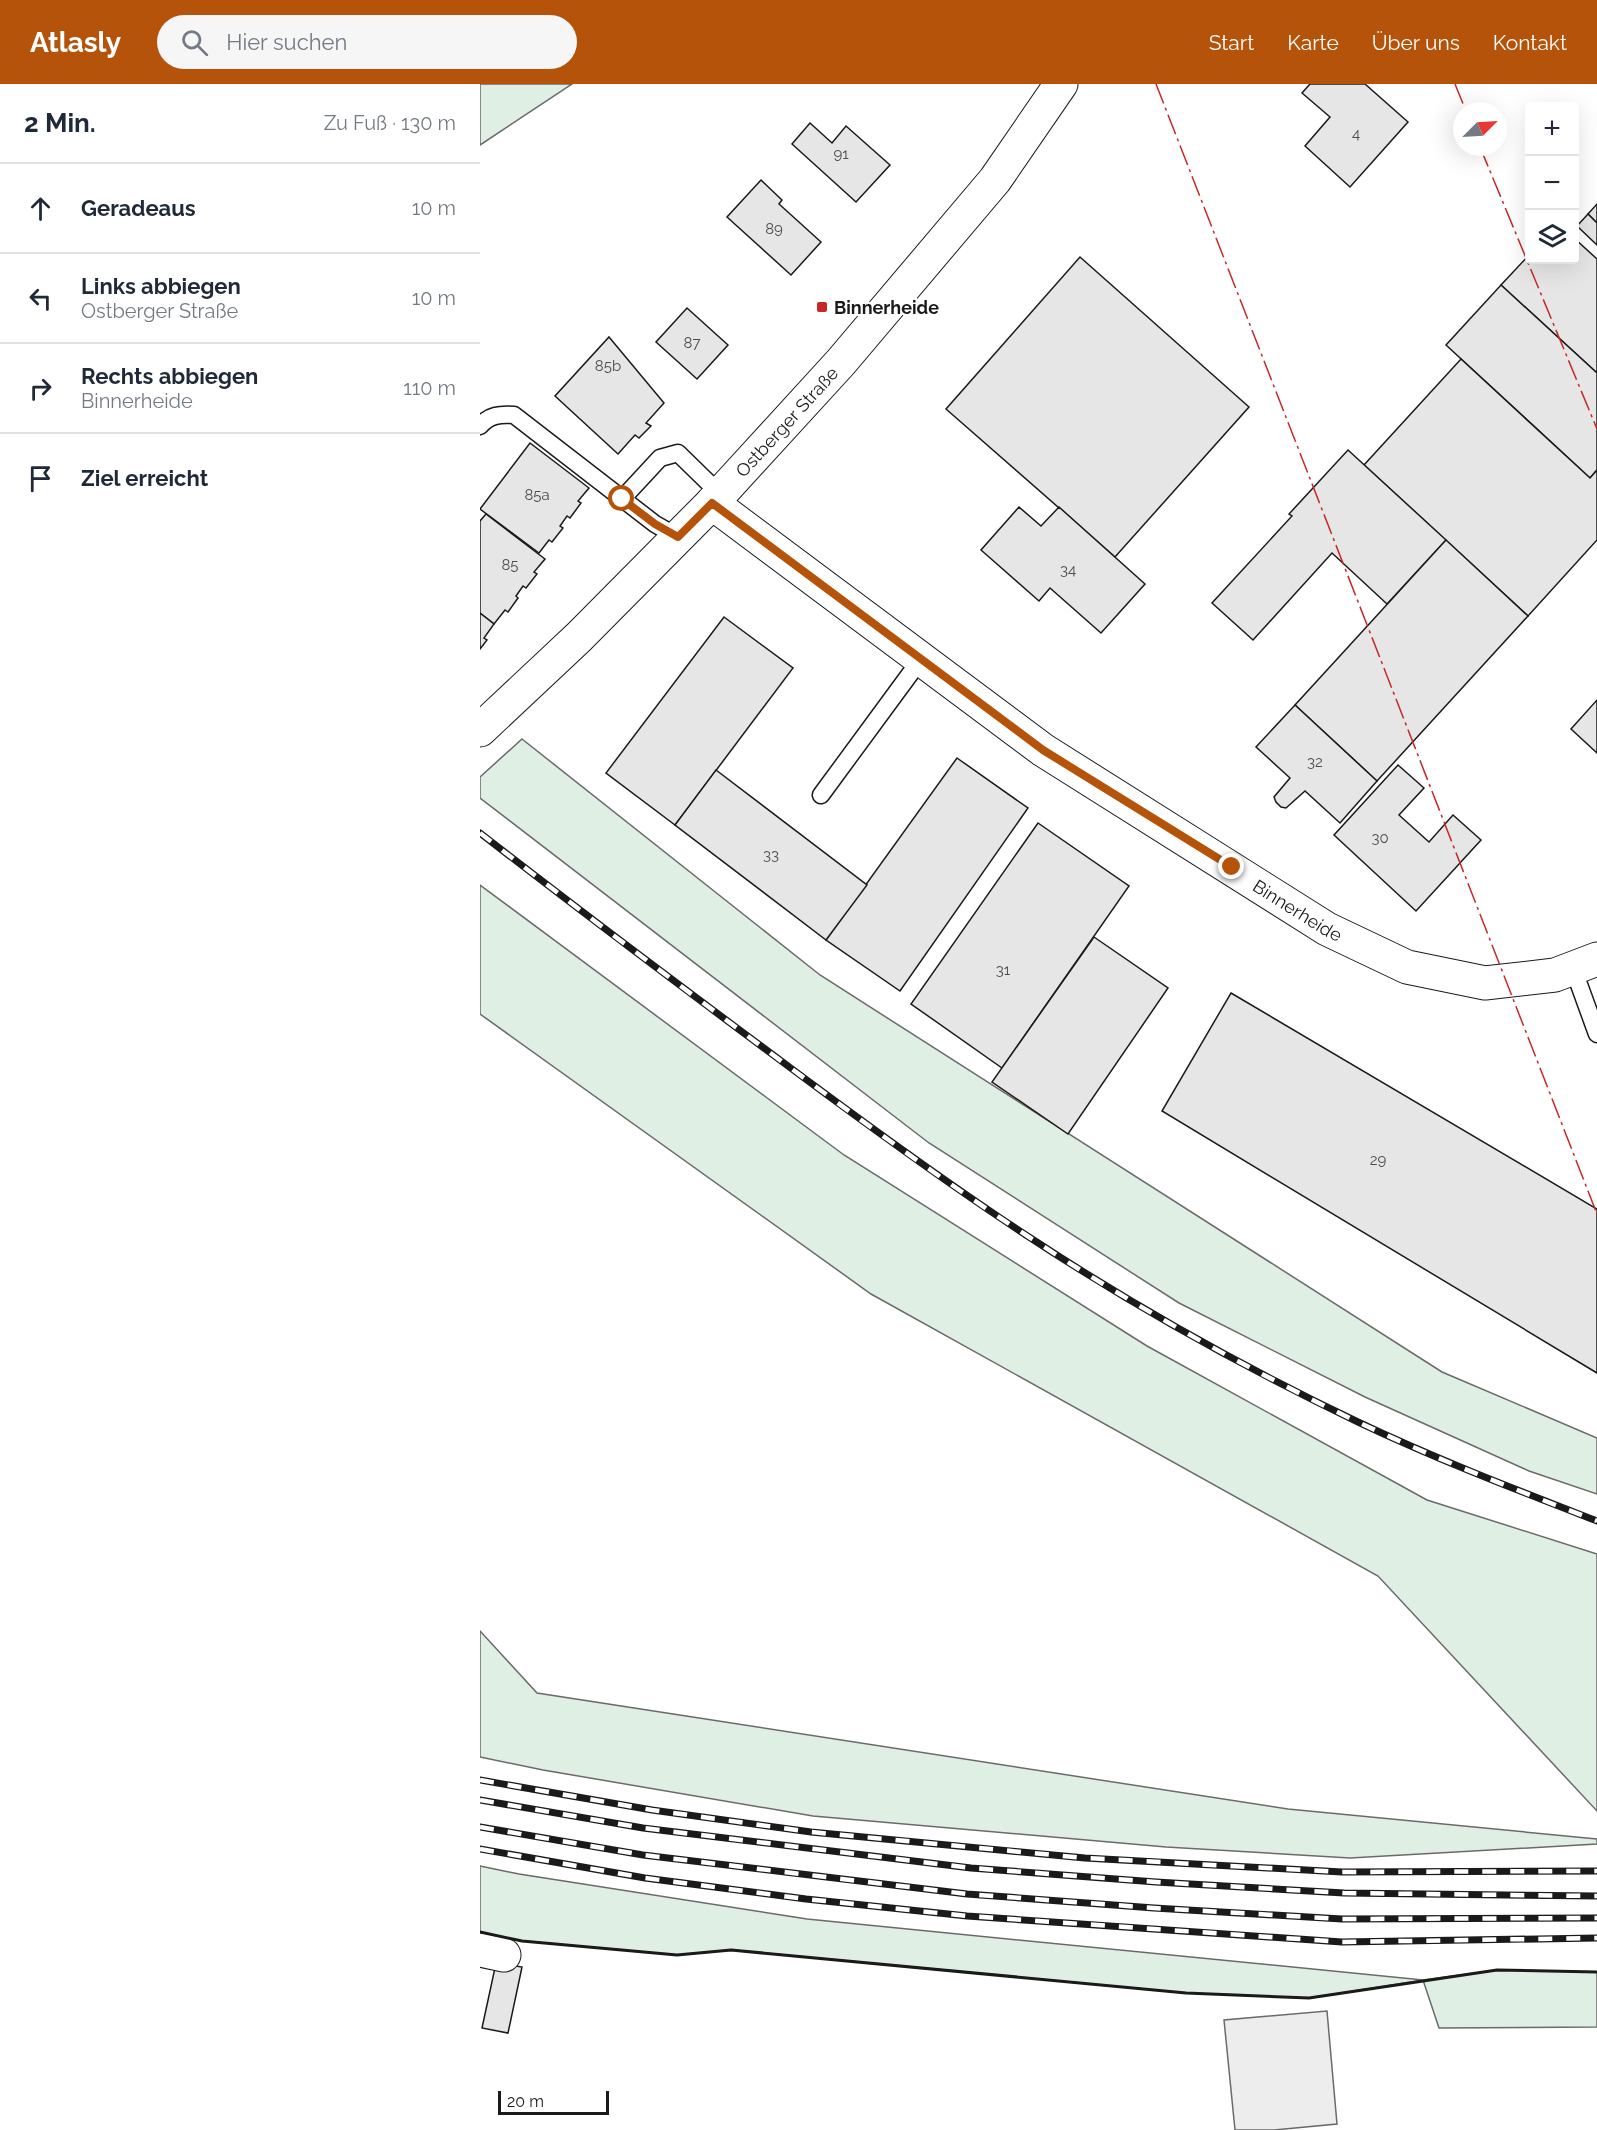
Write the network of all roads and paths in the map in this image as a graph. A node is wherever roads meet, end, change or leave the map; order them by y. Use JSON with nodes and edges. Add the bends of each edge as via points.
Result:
{"nodes":[{"id":1,"x":1061,"y":84,"type":"edge"},
{"id":2,"x":480,"y":426,"type":"edge"},
{"id":3,"x":716,"y":498,"type":"junction"},
{"id":4,"x":622,"y":499,"type":"junction"},
{"id":5,"x":678,"y":537,"type":"junction"},
{"id":6,"x":921,"y":659,"type":"junction"},
{"id":7,"x":480,"y":730,"type":"edge"},
{"id":8,"x":821,"y":795,"type":"dead end"},
{"id":9,"x":1585,"y":963,"type":"edge"},
{"id":10,"x":1597,"y":1034,"type":"edge"}],
"edges":[{"from":1,"to":3,"type":"street","name":"Ostberger Straße","via":[[995,180],[846,356]]},
{"from":2,"to":4,"type":"lane","via":[[486,419],[501,414],[514,415]]},
{"from":3,"to":4,"type":"lane","via":[[678,453],[660,458]]},
{"from":3,"to":5,"type":"street","name":"Ostberger Straße"},
{"from":3,"to":6,"type":"street","name":"Binnerheide"},
{"from":4,"to":5,"type":"lane"},
{"from":5,"to":7,"type":"street","name":"Ostberger Straße"},
{"from":6,"to":8,"type":"lane"},
{"from":6,"to":9,"type":"street","name":"Binnerheide","via":[[1043,750],[1327,928],[1407,967],[1485,983],[1555,975]]},
{"from":9,"to":10,"type":"lane"}]}
